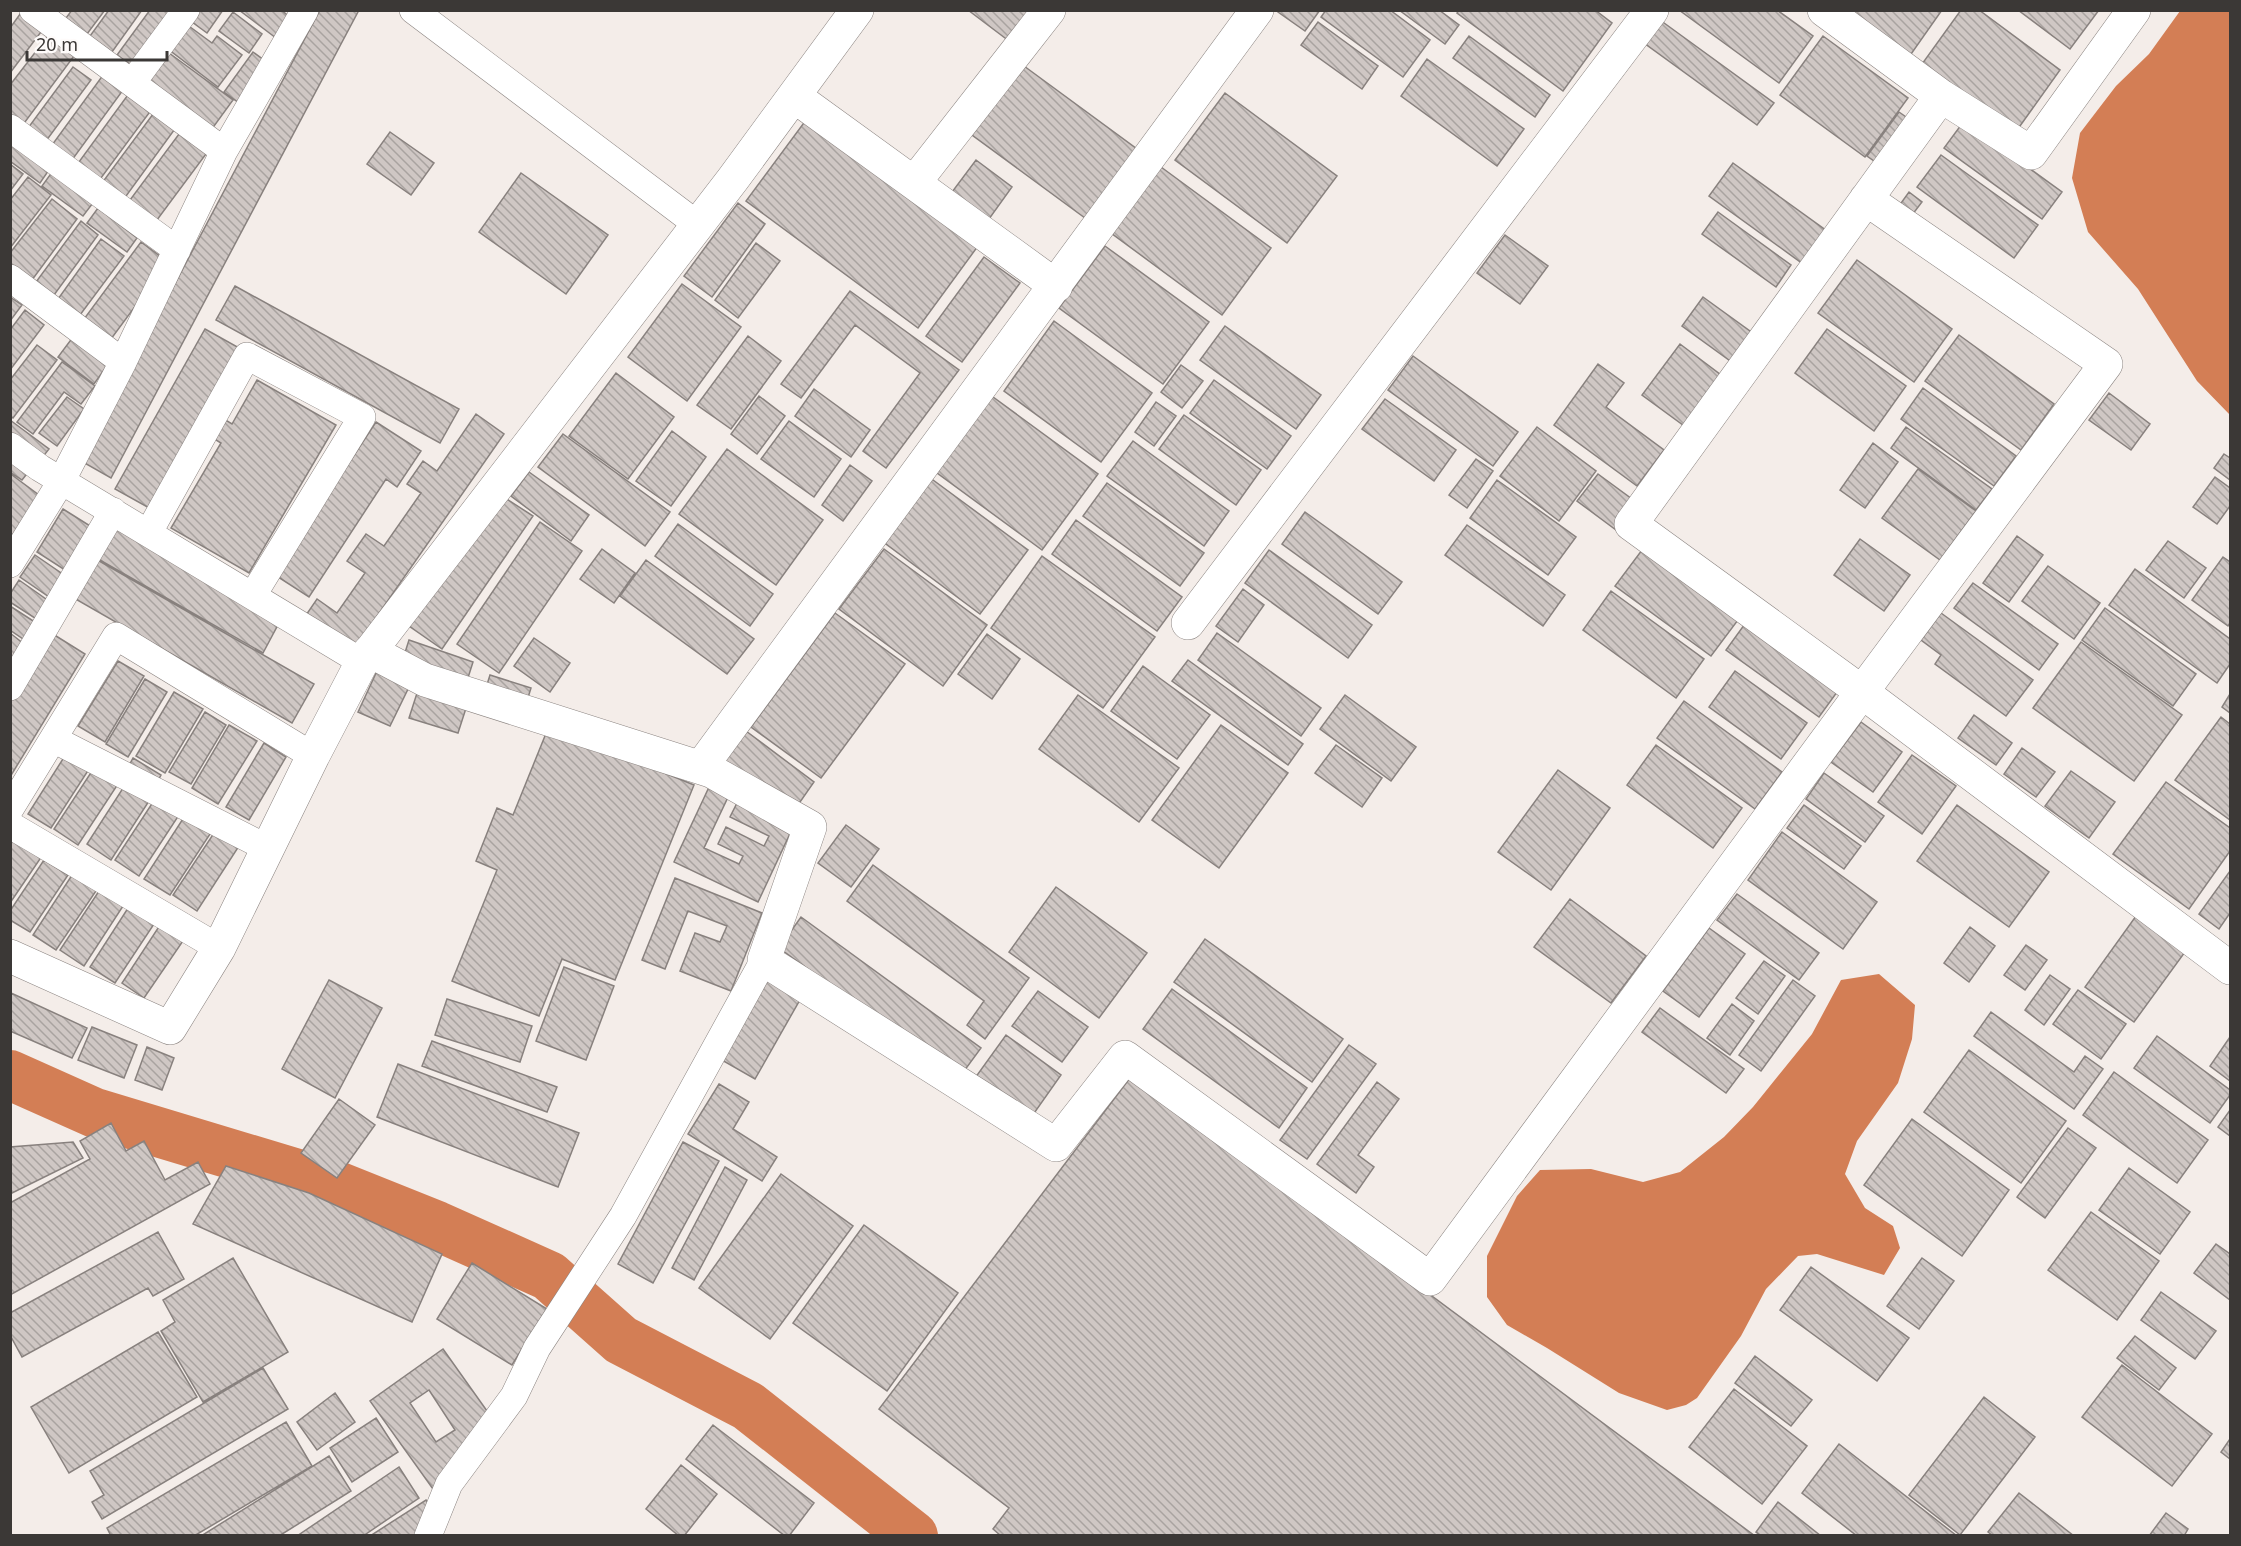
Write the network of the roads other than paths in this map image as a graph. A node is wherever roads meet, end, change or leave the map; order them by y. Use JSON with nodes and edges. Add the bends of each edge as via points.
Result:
{"nodes":[{"id":1,"x":33,"y":10,"type":"edge"},
{"id":2,"x":186,"y":10,"type":"edge"},
{"id":3,"x":305,"y":10,"type":"edge"},
{"id":4,"x":413,"y":10,"type":"edge"},
{"id":5,"x":857,"y":10,"type":"edge"},
{"id":6,"x":1049,"y":10,"type":"edge"},
{"id":7,"x":1257,"y":10,"type":"edge"},
{"id":8,"x":1652,"y":10,"type":"edge"},
{"id":9,"x":1824,"y":10,"type":"edge"},
{"id":10,"x":2134,"y":10,"type":"edge"},
{"id":11,"x":132,"y":83,"type":"junction"},
{"id":12,"x":794,"y":96,"type":"junction"},
{"id":13,"x":1941,"y":96,"type":"junction"},
{"id":14,"x":10,"y":128,"type":"edge"},
{"id":15,"x":224,"y":151,"type":"junction"},
{"id":16,"x":914,"y":183,"type":"junction"},
{"id":17,"x":1866,"y":199,"type":"junction"},
{"id":18,"x":698,"y":225,"type":"junction"},
{"id":19,"x":177,"y":250,"type":"junction"},
{"id":20,"x":10,"y":278,"type":"edge"},
{"id":21,"x":1056,"y":286,"type":"junction"},
{"id":22,"x":123,"y":362,"type":"junction"},
{"id":23,"x":10,"y":446,"type":"edge"},
{"id":24,"x":62,"y":480,"type":"junction"},
{"id":25,"x":113,"y":511,"type":"junction"},
{"id":26,"x":148,"y":532,"type":"junction"},
{"id":27,"x":10,"y":564,"type":"edge"},
{"id":28,"x":253,"y":595,"type":"junction"},
{"id":29,"x":1188,"y":623,"type":"dead end"},
{"id":30,"x":366,"y":656,"type":"junction"},
{"id":31,"x":10,"y":687,"type":"edge"},
{"id":32,"x":1862,"y":692,"type":"junction"},
{"id":33,"x":53,"y":740,"type":"junction"},
{"id":34,"x":313,"y":756,"type":"junction"},
{"id":35,"x":701,"y":767,"type":"junction"},
{"id":36,"x":10,"y":809,"type":"edge"},
{"id":37,"x":10,"y":825,"type":"edge"},
{"id":38,"x":267,"y":848,"type":"junction"},
{"id":39,"x":219,"y":948,"type":"junction"},
{"id":40,"x":10,"y":956,"type":"edge"},
{"id":41,"x":764,"y":960,"type":"junction"},
{"id":42,"x":2230,"y":968,"type":"edge"},
{"id":43,"x":428,"y":1536,"type":"edge"}],
"edges":[{"from":1,"to":11,"type":"lane"},
{"from":2,"to":11,"type":"lane"},
{"from":3,"to":15,"type":"lane"},
{"from":4,"to":18,"type":"lane"},
{"from":5,"to":12,"type":"street"},
{"from":6,"to":16,"type":"street"},
{"from":7,"to":21,"type":"street"},
{"from":8,"to":29,"type":"street"},
{"from":9,"to":13,"type":"street"},
{"from":10,"to":13,"type":"street","via":[[2031,153]]},
{"from":11,"to":15,"type":"lane"},
{"from":12,"to":16,"type":"street"},
{"from":12,"to":18,"type":"street"},
{"from":13,"to":17,"type":"street"},
{"from":14,"to":19,"type":"lane"},
{"from":15,"to":19,"type":"lane"},
{"from":16,"to":21,"type":"street"},
{"from":17,"to":32,"type":"street","via":[[1630,524]]},
{"from":17,"to":32,"type":"street","via":[[2106,364]]},
{"from":18,"to":30,"type":"street"},
{"from":19,"to":22,"type":"lane"},
{"from":20,"to":22,"type":"lane"},
{"from":21,"to":35,"type":"street"},
{"from":22,"to":24,"type":"lane"},
{"from":23,"to":24,"type":"lane"},
{"from":24,"to":25,"type":"lane"},
{"from":24,"to":27,"type":"lane"},
{"from":25,"to":26,"type":"lane"},
{"from":25,"to":31,"type":"lane"},
{"from":26,"to":28,"type":"lane"},
{"from":26,"to":28,"type":"lane","via":[[247,356],[362,417]]},
{"from":28,"to":30,"type":"lane"},
{"from":30,"to":34,"type":"street"},
{"from":30,"to":35,"type":"street","via":[[425,680]]},
{"from":32,"to":41,"type":"street","via":[[1431,1280],[1125,1058],[1056,1145]]},
{"from":32,"to":42,"type":"street"},
{"from":33,"to":34,"type":"lane","via":[[116,636]]},
{"from":33,"to":36,"type":"lane"},
{"from":33,"to":38,"type":"lane"},
{"from":34,"to":38,"type":"street"},
{"from":35,"to":41,"type":"street","via":[[810,827]]},
{"from":37,"to":39,"type":"lane"},
{"from":38,"to":39,"type":"street"},
{"from":39,"to":40,"type":"street","via":[[170,1028]]},
{"from":41,"to":43,"type":"lane","via":[[623,1216],[537,1348],[514,1396],[449,1484]]}]}
